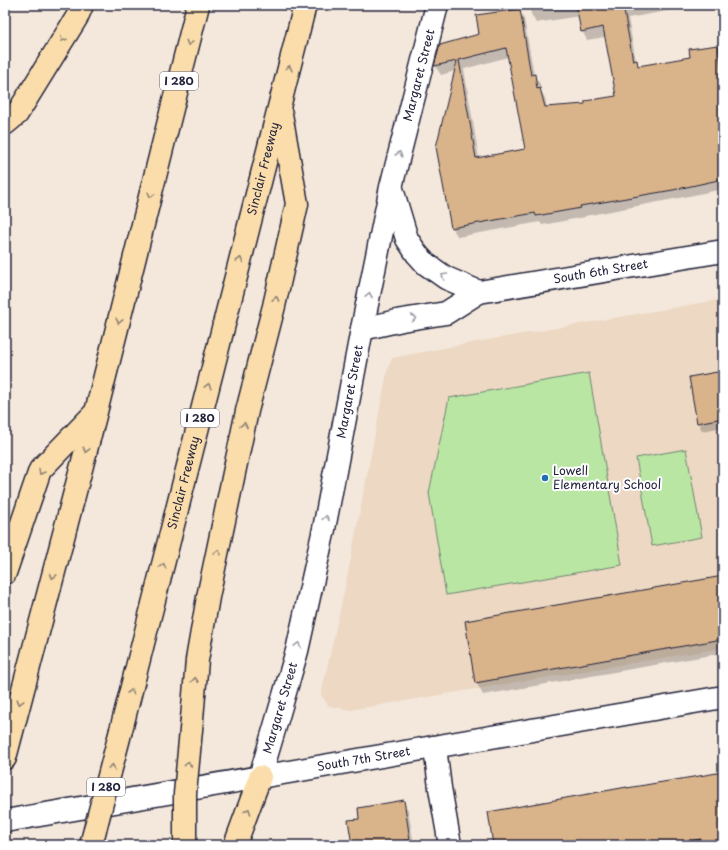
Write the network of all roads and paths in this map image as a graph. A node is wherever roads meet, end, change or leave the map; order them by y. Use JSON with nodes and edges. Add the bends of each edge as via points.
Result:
{"nodes":[{"id":1,"x":82,"y":5,"type":"edge"},
{"id":2,"x":198,"y":5,"type":"edge"},
{"id":3,"x":305,"y":5,"type":"edge"},
{"id":4,"x":437,"y":5,"type":"edge"},
{"id":5,"x":280,"y":106,"type":"junction"},
{"id":6,"x":5,"y":124,"type":"edge"},
{"id":7,"x":391,"y":187,"type":"junction"},
{"id":8,"x":723,"y":251,"type":"edge"},
{"id":9,"x":479,"y":292,"type":"junction"},
{"id":10,"x":362,"y":329,"type":"junction"},
{"id":11,"x":96,"y":412,"type":"junction"},
{"id":12,"x":5,"y":573,"type":"edge"},
{"id":13,"x":723,"y":697,"type":"edge"},
{"id":14,"x":435,"y":747,"type":"junction"},
{"id":15,"x":6,"y":753,"type":"edge"},
{"id":16,"x":260,"y":777,"type":"junction"},
{"id":17,"x":5,"y":821,"type":"edge"},
{"id":18,"x":91,"y":845,"type":"edge"},
{"id":19,"x":185,"y":845,"type":"edge"},
{"id":20,"x":235,"y":845,"type":"edge"},
{"id":21,"x":450,"y":845,"type":"edge"}],
"edges":[{"from":1,"to":6,"type":"highway","one_way":true,"via":[[18,114]]},
{"from":2,"to":11,"type":"highway","number":"I 280","one_way":true},
{"from":5,"to":3,"type":"highway","name":"Sinclair Freeway","number":"I 280","one_way":true},
{"from":7,"to":4,"type":"street","name":"Margaret Street","one_way":true},
{"from":18,"to":5,"type":"highway","name":"Sinclair Freeway","number":"I 280","one_way":true,"bridge":true},
{"from":19,"to":5,"type":"highway","one_way":true,"bridge":true,"via":[[185,794],[197,660],[247,411],[274,306],[296,204]]},
{"from":9,"to":7,"type":"street","one_way":true,"via":[[446,278],[417,254],[407,239]]},
{"from":10,"to":7,"type":"street","name":"Margaret Street","one_way":true},
{"from":8,"to":9,"type":"street","name":"South 6th Street"},
{"from":10,"to":9,"type":"street","name":"South 6th Street","one_way":true,"via":[[446,313]]},
{"from":16,"to":10,"type":"street","name":"Margaret Street","one_way":true,"via":[[297,651],[324,529]]},
{"from":11,"to":12,"type":"highway","one_way":true,"via":[[40,470]]},
{"from":11,"to":15,"type":"highway","number":"I 280","one_way":true},
{"from":13,"to":14,"type":"street","name":"South 7th Street"},
{"from":14,"to":16,"type":"street","name":"South 7th Street"},
{"from":14,"to":21,"type":"street"},
{"from":16,"to":17,"type":"street","name":"South 7th Street"},
{"from":20,"to":16,"type":"highway","one_way":true}]}
